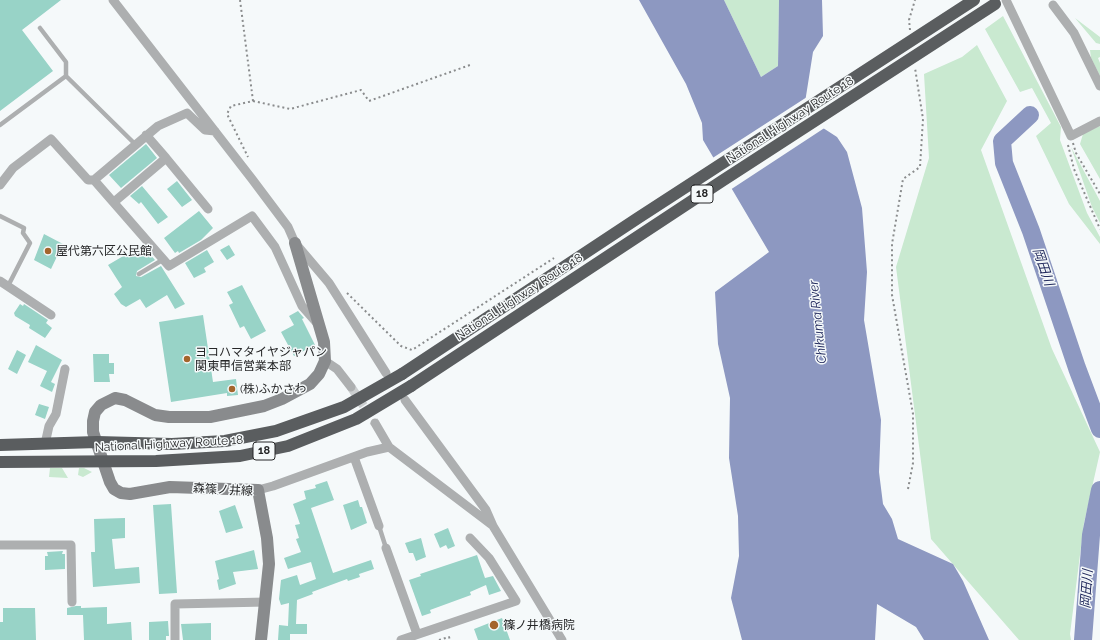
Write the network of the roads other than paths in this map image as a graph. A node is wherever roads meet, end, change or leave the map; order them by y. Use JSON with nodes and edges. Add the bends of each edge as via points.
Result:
{"nodes":[{"id":1,"x":113,"y":0,"type":"edge"},
{"id":2,"x":974,"y":0,"type":"edge"},
{"id":3,"x":1001,"y":1,"type":"edge"},
{"id":4,"x":1053,"y":5,"type":"dead end"},
{"id":5,"x":40,"y":28,"type":"dead end"},
{"id":6,"x":66,"y":76,"type":"junction"},
{"id":7,"x":1100,"y":86,"type":"edge"},
{"id":8,"x":1100,"y":121,"type":"edge"},
{"id":9,"x":0,"y":125,"type":"edge"},
{"id":10,"x":215,"y":131,"type":"junction"},
{"id":11,"x":146,"y":135,"type":"junction"},
{"id":12,"x":135,"y":144,"type":"junction"},
{"id":13,"x":166,"y":158,"type":"junction"},
{"id":14,"x":94,"y":180,"type":"junction"},
{"id":15,"x":0,"y":185,"type":"edge"},
{"id":16,"x":114,"y":202,"type":"junction"},
{"id":17,"x":208,"y":208,"type":"dead end"},
{"id":18,"x":0,"y":216,"type":"edge"},
{"id":19,"x":295,"y":242,"type":"junction"},
{"id":20,"x":164,"y":259,"type":"junction"},
{"id":21,"x":139,"y":274,"type":"dead end"},
{"id":22,"x":4,"y":283,"type":"edge"},
{"id":23,"x":51,"y":315,"type":"dead end"},
{"id":24,"x":318,"y":324,"type":"junction"},
{"id":25,"x":325,"y":361,"type":"junction"},
{"id":26,"x":66,"y":369,"type":"dead end"},
{"id":27,"x":386,"y":373,"type":"dead end"},
{"id":28,"x":351,"y":387,"type":"tunnel mouth"},
{"id":29,"x":405,"y":400,"type":"dead end"},
{"id":30,"x":375,"y":423,"type":"tunnel mouth"},
{"id":31,"x":97,"y":442,"type":"junction"},
{"id":32,"x":0,"y":444,"type":"edge"},
{"id":33,"x":45,"y":444,"type":"junction"},
{"id":34,"x":389,"y":447,"type":"junction"},
{"id":35,"x":354,"y":457,"type":"junction"},
{"id":36,"x":0,"y":462,"type":"edge"},
{"id":37,"x":13,"y":462,"type":"junction"},
{"id":38,"x":104,"y":462,"type":"junction"},
{"id":39,"x":0,"y":468,"type":"edge"},
{"id":40,"x":258,"y":490,"type":"junction"},
{"id":41,"x":379,"y":526,"type":"joint"},
{"id":42,"x":493,"y":526,"type":"junction"},
{"id":43,"x":470,"y":538,"type":"dead end"},
{"id":44,"x":0,"y":545,"type":"edge"},
{"id":45,"x":386,"y":548,"type":"joint"},
{"id":46,"x":72,"y":602,"type":"dead end"},
{"id":47,"x":266,"y":602,"type":"junction"},
{"id":48,"x":417,"y":634,"type":"junction"},
{"id":49,"x":175,"y":640,"type":"edge"},
{"id":50,"x":261,"y":640,"type":"edge"},
{"id":51,"x":401,"y":640,"type":"edge"},
{"id":52,"x":562,"y":640,"type":"edge"}],
"edges":[{"from":1,"to":10,"type":"street"},
{"from":2,"to":31,"type":"highway","name":"National Highway Route 18","number":"18","bridge":true,"via":[[402,374],[344,407],[276,431],[226,441],[172,444]]},
{"from":3,"to":8,"type":"street","via":[[1071,136]]},
{"from":3,"to":38,"type":"highway","name":"National Highway Route 18","number":"18","bridge":true,"via":[[715,185],[411,386],[356,419],[288,446],[240,456]]},
{"from":4,"to":7,"type":"street","via":[[1074,33]]},
{"from":5,"to":6,"type":"lane","via":[[66,62]]},
{"from":6,"to":9,"type":"lane"},
{"from":6,"to":12,"type":"lane"},
{"from":10,"to":11,"type":"street","via":[[205,130],[187,113],[158,126]]},
{"from":10,"to":19,"type":"street","via":[[288,227]]},
{"from":11,"to":12,"type":"street"},
{"from":11,"to":13,"type":"street"},
{"from":12,"to":14,"type":"street"},
{"from":13,"to":16,"type":"street"},
{"from":13,"to":17,"type":"street"},
{"from":14,"to":15,"type":"street","via":[[88,180],[51,140],[13,168]]},
{"from":14,"to":16,"type":"street"},
{"from":16,"to":20,"type":"street"},
{"from":18,"to":22,"type":"lane","via":[[24,228],[22,233],[30,243]]},
{"from":19,"to":24,"type":"street"},
{"from":19,"to":27,"type":"street","via":[[329,283]]},
{"from":20,"to":21,"type":"lane"},
{"from":20,"to":24,"type":"street","via":[[169,266],[252,216],[275,246],[302,306]]},
{"from":22,"to":23,"type":"street"},
{"from":24,"to":25,"type":"street","via":[[324,342]]},
{"from":25,"to":28,"type":"street","via":[[337,369]]},
{"from":25,"to":31,"type":"street","name":"森篠ノ井線","via":[[319,374],[299,391],[244,411],[210,417],[155,415],[125,400],[115,398],[95,412],[93,432]]},
{"from":26,"to":33,"type":"street","via":[[56,414],[49,426]]},
{"from":29,"to":42,"type":"street","via":[[486,510]]},
{"from":30,"to":34,"type":"street"},
{"from":31,"to":33,"type":"highway","name":"National Highway Route 18","number":"18"},
{"from":31,"to":38,"type":"street","name":"森篠ノ井線"},
{"from":32,"to":33,"type":"highway","name":"National Highway Route 18","number":"18"},
{"from":34,"to":35,"type":"street"},
{"from":34,"to":42,"type":"street"},
{"from":35,"to":40,"type":"street"},
{"from":35,"to":41,"type":"street"},
{"from":36,"to":37,"type":"highway","name":"National Highway Route 18","number":"18"},
{"from":37,"to":38,"type":"highway","name":"National Highway Route 18","number":"18"},
{"from":37,"to":39,"type":"highway"},
{"from":38,"to":40,"type":"street","name":"森篠ノ井線","via":[[110,482],[114,489],[121,493],[130,494],[170,487]]},
{"from":40,"to":47,"type":"street","name":"森篠ノ井線","via":[[268,538]]},
{"from":41,"to":45,"type":"lane"},
{"from":42,"to":52,"type":"street"},
{"from":43,"to":48,"type":"street","via":[[488,558],[516,601]]},
{"from":44,"to":46,"type":"street","via":[[71,545]]},
{"from":45,"to":48,"type":"street"},
{"from":47,"to":49,"type":"street","via":[[175,604]]},
{"from":47,"to":50,"type":"street","name":"森篠ノ井線"},
{"from":48,"to":51,"type":"street"}]}
